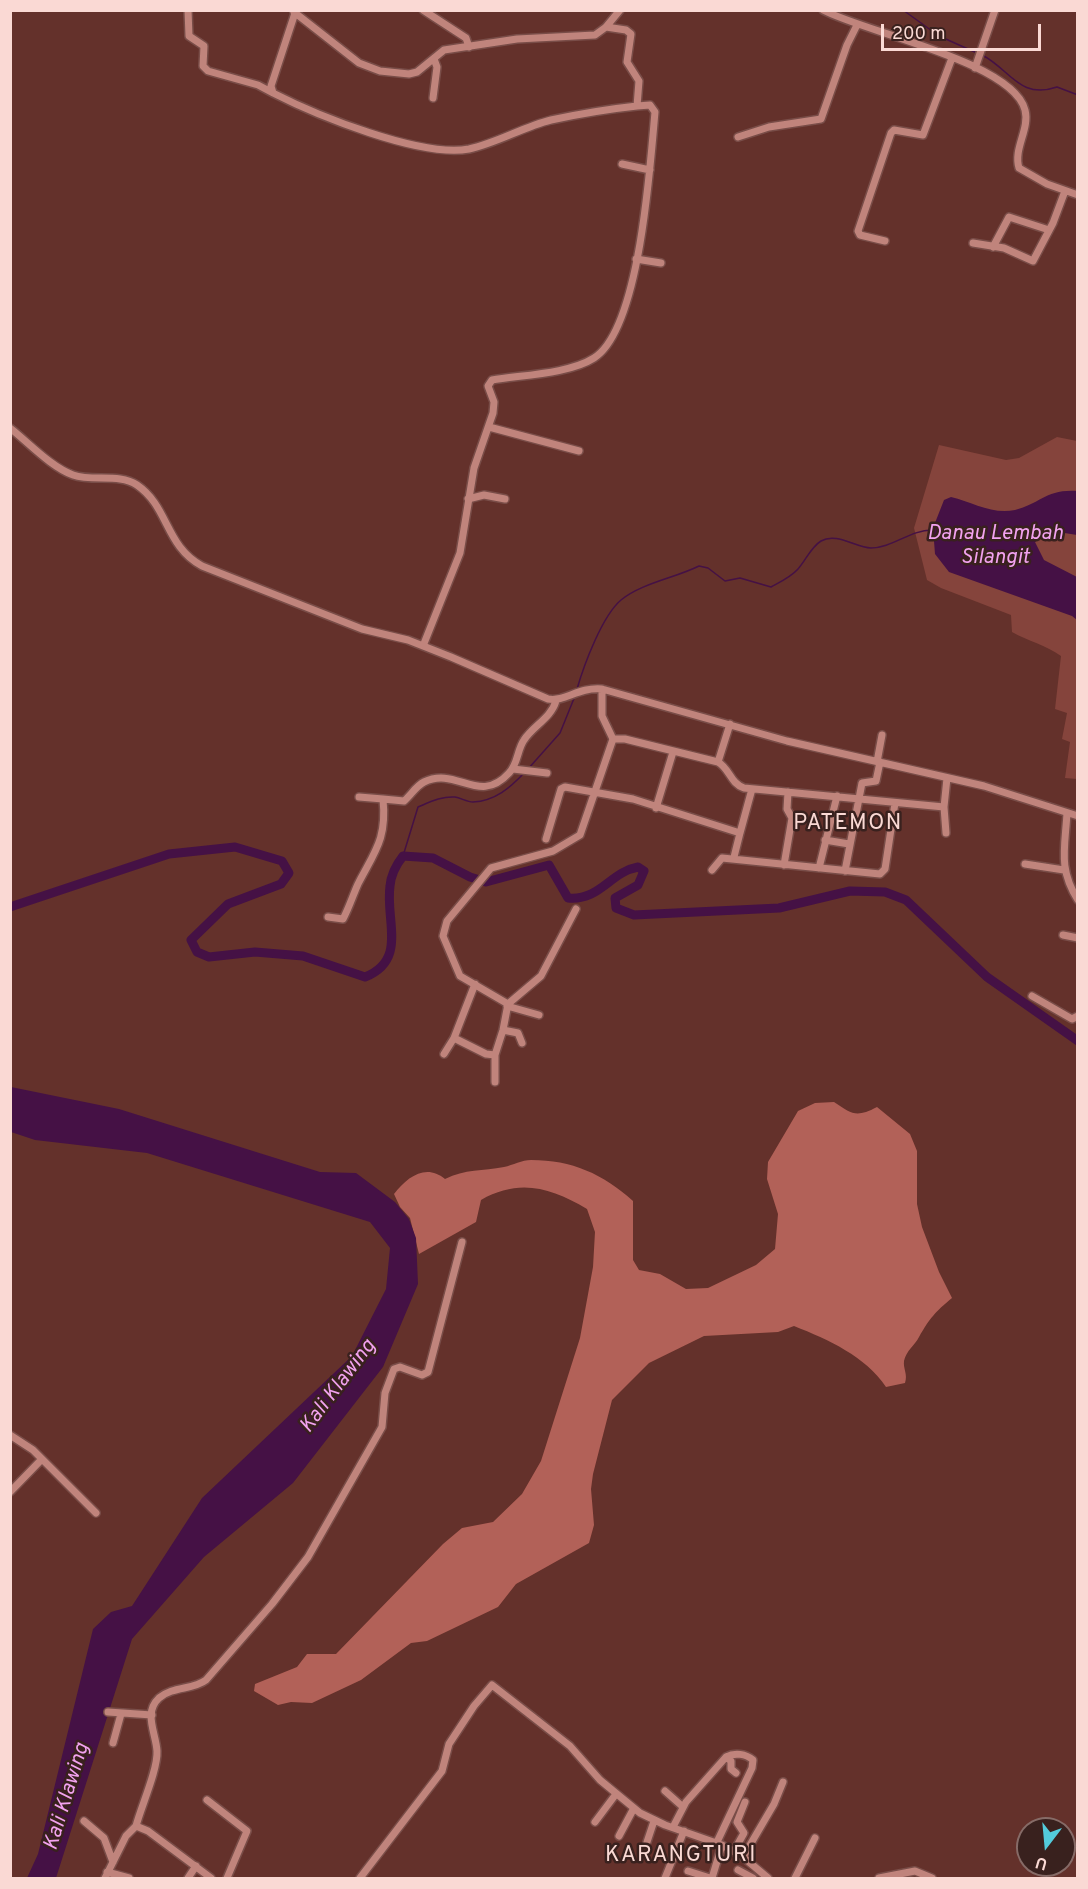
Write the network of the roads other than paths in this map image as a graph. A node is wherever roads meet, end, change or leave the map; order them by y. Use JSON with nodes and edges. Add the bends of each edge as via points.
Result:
{"nodes":[{"id":1,"x":188,"y":10,"type":"edge"},
{"id":2,"x":423,"y":10,"type":"edge"},
{"id":3,"x":620,"y":10,"type":"edge"},
{"id":4,"x":823,"y":10,"type":"edge"},
{"id":5,"x":995,"y":10,"type":"edge"},
{"id":6,"x":293,"y":12,"type":"edge"},
{"id":7,"x":857,"y":25,"type":"junction"},
{"id":8,"x":606,"y":27,"type":"junction"},
{"id":9,"x":469,"y":46,"type":"junction"},
{"id":10,"x":952,"y":58,"type":"junction"},
{"id":11,"x":434,"y":59,"type":"junction"},
{"id":12,"x":975,"y":68,"type":"junction"},
{"id":13,"x":273,"y":93,"type":"junction"},
{"id":14,"x":433,"y":98,"type":"dead end"},
{"id":15,"x":637,"y":106,"type":"junction"},
{"id":16,"x":738,"y":137,"type":"dead end"},
{"id":17,"x":622,"y":164,"type":"dead end"},
{"id":18,"x":650,"y":170,"type":"junction"},
{"id":19,"x":1065,"y":191,"type":"junction"},
{"id":20,"x":1077,"y":195,"type":"edge"},
{"id":21,"x":1049,"y":230,"type":"junction"},
{"id":22,"x":885,"y":241,"type":"dead end"},
{"id":23,"x":973,"y":243,"type":"dead end"},
{"id":24,"x":993,"y":247,"type":"junction"},
{"id":25,"x":636,"y":259,"type":"junction"},
{"id":26,"x":661,"y":262,"type":"dead end"},
{"id":27,"x":489,"y":427,"type":"junction"},
{"id":28,"x":10,"y":428,"type":"edge"},
{"id":29,"x":579,"y":451,"type":"dead end"},
{"id":30,"x":468,"y":499,"type":"junction"},
{"id":31,"x":505,"y":499,"type":"dead end"},
{"id":32,"x":423,"y":646,"type":"junction"},
{"id":33,"x":602,"y":688,"type":"junction"},
{"id":34,"x":556,"y":701,"type":"junction"},
{"id":35,"x":730,"y":724,"type":"junction"},
{"id":36,"x":882,"y":735,"type":"dead end"},
{"id":37,"x":613,"y":739,"type":"junction"},
{"id":38,"x":672,"y":752,"type":"junction"},
{"id":39,"x":718,"y":762,"type":"junction"},
{"id":40,"x":878,"y":762,"type":"junction"},
{"id":41,"x":513,"y":769,"type":"junction"},
{"id":42,"x":547,"y":773,"type":"dead end"},
{"id":43,"x":947,"y":778,"type":"junction"},
{"id":44,"x":752,"y":789,"type":"junction"},
{"id":45,"x":595,"y":791,"type":"junction"},
{"id":46,"x":788,"y":792,"type":"junction"},
{"id":47,"x":837,"y":796,"type":"junction"},
{"id":48,"x":359,"y":797,"type":"dead end"},
{"id":49,"x":860,"y":798,"type":"junction"},
{"id":50,"x":383,"y":799,"type":"junction"},
{"id":51,"x":895,"y":803,"type":"junction"},
{"id":52,"x":944,"y":807,"type":"junction"},
{"id":53,"x":656,"y":808,"type":"junction"},
{"id":54,"x":1067,"y":813,"type":"junction"},
{"id":55,"x":1077,"y":816,"type":"edge"},
{"id":56,"x":740,"y":833,"type":"junction"},
{"id":57,"x":946,"y":833,"type":"dead end"},
{"id":58,"x":546,"y":839,"type":"dead end"},
{"id":59,"x":825,"y":840,"type":"junction"},
{"id":60,"x":849,"y":844,"type":"junction"},
{"id":61,"x":734,"y":857,"type":"junction"},
{"id":62,"x":1025,"y":864,"type":"dead end"},
{"id":63,"x":784,"y":865,"type":"junction"},
{"id":64,"x":819,"y":868,"type":"junction"},
{"id":65,"x":712,"y":870,"type":"dead end"},
{"id":66,"x":1064,"y":870,"type":"junction"},
{"id":67,"x":845,"y":871,"type":"junction"},
{"id":68,"x":1077,"y":900,"type":"edge"},
{"id":69,"x":576,"y":909,"type":"dead end"},
{"id":70,"x":328,"y":917,"type":"dead end"},
{"id":71,"x":1064,"y":934,"type":"dead end"},
{"id":72,"x":1077,"y":938,"type":"edge"},
{"id":73,"x":475,"y":984,"type":"junction"},
{"id":74,"x":1032,"y":996,"type":"dead end"},
{"id":75,"x":507,"y":1005,"type":"junction"},
{"id":76,"x":539,"y":1015,"type":"dead end"},
{"id":77,"x":1077,"y":1016,"type":"edge"},
{"id":78,"x":504,"y":1030,"type":"junction"},
{"id":79,"x":454,"y":1038,"type":"junction"},
{"id":80,"x":522,"y":1043,"type":"dead end"},
{"id":81,"x":444,"y":1054,"type":"dead end"},
{"id":82,"x":495,"y":1055,"type":"junction"},
{"id":83,"x":495,"y":1082,"type":"dead end"},
{"id":84,"x":462,"y":1242,"type":"dead end"},
{"id":85,"x":10,"y":1435,"type":"edge"},
{"id":86,"x":42,"y":1459,"type":"junction"},
{"id":87,"x":10,"y":1492,"type":"edge"},
{"id":88,"x":96,"y":1513,"type":"dead end"},
{"id":89,"x":108,"y":1712,"type":"dead end"},
{"id":90,"x":121,"y":1714,"type":"junction"},
{"id":91,"x":152,"y":1715,"type":"junction"},
{"id":92,"x":112,"y":1743,"type":"dead end"},
{"id":93,"x":726,"y":1756,"type":"junction"},
{"id":94,"x":736,"y":1773,"type":"dead end"},
{"id":95,"x":783,"y":1782,"type":"dead end"},
{"id":96,"x":665,"y":1791,"type":"dead end"},
{"id":97,"x":616,"y":1794,"type":"junction"},
{"id":98,"x":207,"y":1800,"type":"dead end"},
{"id":99,"x":745,"y":1802,"type":"dead end"},
{"id":100,"x":683,"y":1807,"type":"junction"},
{"id":101,"x":634,"y":1808,"type":"junction"},
{"id":102,"x":84,"y":1821,"type":"dead end"},
{"id":103,"x":595,"y":1821,"type":"dead end"},
{"id":104,"x":654,"y":1821,"type":"junction"},
{"id":105,"x":136,"y":1826,"type":"junction"},
{"id":106,"x":673,"y":1827,"type":"junction"},
{"id":107,"x":684,"y":1831,"type":"junction"},
{"id":108,"x":619,"y":1836,"type":"dead end"},
{"id":109,"x":815,"y":1838,"type":"dead end"},
{"id":110,"x":647,"y":1842,"type":"dead end"},
{"id":111,"x":720,"y":1843,"type":"junction"},
{"id":112,"x":734,"y":1851,"type":"junction"},
{"id":113,"x":743,"y":1857,"type":"junction"},
{"id":114,"x":113,"y":1862,"type":"junction"},
{"id":115,"x":196,"y":1866,"type":"junction"},
{"id":116,"x":738,"y":1870,"type":"dead end"},
{"id":117,"x":688,"y":1871,"type":"dead end"},
{"id":118,"x":106,"y":1875,"type":"edge"},
{"id":119,"x":129,"y":1878,"type":"edge"},
{"id":120,"x":188,"y":1878,"type":"edge"},
{"id":121,"x":212,"y":1878,"type":"edge"},
{"id":122,"x":227,"y":1878,"type":"edge"},
{"id":123,"x":360,"y":1878,"type":"edge"},
{"id":124,"x":664,"y":1878,"type":"edge"},
{"id":125,"x":711,"y":1878,"type":"edge"},
{"id":126,"x":753,"y":1878,"type":"edge"},
{"id":127,"x":766,"y":1878,"type":"edge"},
{"id":128,"x":795,"y":1878,"type":"edge"},
{"id":129,"x":879,"y":1878,"type":"edge"},
{"id":130,"x":932,"y":1878,"type":"edge"}],
"edges":[{"from":1,"to":13,"type":"street","via":[[189,36],[204,46],[203,66],[208,72]]},
{"from":2,"to":9,"type":"street","via":[[466,38]]},
{"from":3,"to":8,"type":"street"},
{"from":4,"to":7,"type":"street"},
{"from":5,"to":12,"type":"street"},
{"from":6,"to":11,"type":"street","via":[[368,68],[409,74]]},
{"from":6,"to":13,"type":"street","via":[[271,86]]},
{"from":7,"to":10,"type":"street"},
{"from":7,"to":16,"type":"street","via":[[821,119],[769,127]]},
{"from":8,"to":9,"type":"street","via":[[590,36],[517,39]]},
{"from":8,"to":15,"type":"street","via":[[631,34],[627,62],[639,81]]},
{"from":9,"to":11,"type":"street","via":[[444,50]]},
{"from":10,"to":12,"type":"street"},
{"from":10,"to":22,"type":"street","via":[[925,134],[894,130],[891,133],[858,231],[860,235]]},
{"from":11,"to":14,"type":"street","via":[[438,67]]},
{"from":12,"to":19,"type":"street","via":[[999,80],[1025,108],[1019,168]]},
{"from":13,"to":15,"type":"street","via":[[305,110],[368,132],[447,150],[477,147],[550,120]]},
{"from":15,"to":18,"type":"street","via":[[650,105],[655,109]]},
{"from":17,"to":18,"type":"street"},
{"from":18,"to":25,"type":"street"},
{"from":19,"to":20,"type":"street"},
{"from":19,"to":21,"type":"street"},
{"from":21,"to":24,"type":"street","via":[[1009,217]]},
{"from":21,"to":24,"type":"street","via":[[1033,261]]},
{"from":23,"to":24,"type":"street"},
{"from":25,"to":26,"type":"street"},
{"from":25,"to":27,"type":"street","via":[[627,304],[610,344],[592,359],[569,368],[492,380],[488,386],[494,402]]},
{"from":27,"to":29,"type":"street"},
{"from":27,"to":30,"type":"street"},
{"from":28,"to":32,"type":"street","via":[[74,476],[134,484],[151,498],[182,552],[197,563],[362,629]]},
{"from":30,"to":31,"type":"street","via":[[484,495]]},
{"from":30,"to":32,"type":"street","via":[[457,564]]},
{"from":32,"to":34,"type":"street"},
{"from":33,"to":34,"type":"street","via":[[584,688]]},
{"from":33,"to":35,"type":"street"},
{"from":33,"to":37,"type":"street","via":[[602,716]]},
{"from":34,"to":41,"type":"street","via":[[523,740]]},
{"from":35,"to":39,"type":"street"},
{"from":35,"to":40,"type":"street"},
{"from":36,"to":40,"type":"street"},
{"from":37,"to":38,"type":"street"},
{"from":37,"to":45,"type":"street"},
{"from":38,"to":39,"type":"street"},
{"from":38,"to":53,"type":"street"},
{"from":39,"to":44,"type":"street","via":[[726,767],[734,783]]},
{"from":40,"to":43,"type":"street"},
{"from":40,"to":49,"type":"street","via":[[876,781],[862,783]]},
{"from":41,"to":42,"type":"street"},
{"from":41,"to":50,"type":"street","via":[[489,788],[460,780],[427,780],[404,801]]},
{"from":43,"to":52,"type":"street"},
{"from":43,"to":54,"type":"street"},
{"from":44,"to":46,"type":"street"},
{"from":44,"to":56,"type":"street"},
{"from":45,"to":53,"type":"street"},
{"from":45,"to":58,"type":"street","via":[[562,788]]},
{"from":45,"to":73,"type":"street","via":[[578,838],[527,860],[491,868],[447,921],[442,936],[458,973]]},
{"from":46,"to":47,"type":"street"},
{"from":46,"to":63,"type":"street","via":[[787,809],[792,818]]},
{"from":47,"to":49,"type":"street"},
{"from":47,"to":59,"type":"street"},
{"from":48,"to":50,"type":"street"},
{"from":49,"to":51,"type":"street"},
{"from":49,"to":60,"type":"street"},
{"from":50,"to":70,"type":"street","via":[[377,853],[343,919]]},
{"from":51,"to":52,"type":"street"},
{"from":51,"to":67,"type":"street","via":[[883,872]]},
{"from":52,"to":57,"type":"street"},
{"from":53,"to":56,"type":"street"},
{"from":54,"to":55,"type":"street"},
{"from":54,"to":66,"type":"street"},
{"from":56,"to":61,"type":"street"},
{"from":59,"to":60,"type":"street"},
{"from":59,"to":64,"type":"street"},
{"from":60,"to":67,"type":"street"},
{"from":61,"to":63,"type":"street"},
{"from":61,"to":65,"type":"street","via":[[722,858]]},
{"from":62,"to":66,"type":"street"},
{"from":63,"to":64,"type":"street"},
{"from":64,"to":67,"type":"street"},
{"from":66,"to":68,"type":"street"},
{"from":69,"to":75,"type":"street","via":[[541,976]]},
{"from":71,"to":72,"type":"street"},
{"from":73,"to":75,"type":"street"},
{"from":73,"to":79,"type":"street"},
{"from":74,"to":77,"type":"street","via":[[1072,1019]]},
{"from":75,"to":76,"type":"street"},
{"from":75,"to":78,"type":"street"},
{"from":78,"to":80,"type":"street","via":[[518,1033]]},
{"from":78,"to":82,"type":"street"},
{"from":79,"to":81,"type":"street"},
{"from":79,"to":82,"type":"street"},
{"from":82,"to":83,"type":"street"},
{"from":84,"to":91,"type":"street","via":[[428,1372],[422,1375],[400,1367],[394,1369],[385,1393],[382,1427],[305,1562],[206,1680],[166,1693],[156,1702]]},
{"from":85,"to":86,"type":"street"},
{"from":86,"to":87,"type":"street"},
{"from":86,"to":88,"type":"street"},
{"from":89,"to":90,"type":"street"},
{"from":90,"to":91,"type":"street"},
{"from":90,"to":92,"type":"street"},
{"from":91,"to":105,"type":"street","via":[[156,1759]]},
{"from":93,"to":94,"type":"street"},
{"from":93,"to":100,"type":"street"},
{"from":93,"to":111,"type":"street","via":[[739,1754],[753,1759],[753,1763]]},
{"from":95,"to":113,"type":"street"},
{"from":96,"to":100,"type":"street"},
{"from":97,"to":101,"type":"street"},
{"from":97,"to":103,"type":"street"},
{"from":97,"to":123,"type":"street","via":[[570,1746],[492,1685],[449,1744],[442,1771]]},
{"from":98,"to":122,"type":"street","via":[[247,1830]]},
{"from":99,"to":112,"type":"street","via":[[736,1822],[744,1833]]},
{"from":100,"to":106,"type":"street"},
{"from":101,"to":104,"type":"street"},
{"from":101,"to":108,"type":"street"},
{"from":102,"to":114,"type":"street","via":[[104,1838]]},
{"from":104,"to":106,"type":"street"},
{"from":104,"to":110,"type":"street"},
{"from":105,"to":114,"type":"street"},
{"from":105,"to":115,"type":"street"},
{"from":106,"to":107,"type":"street"},
{"from":107,"to":111,"type":"street"},
{"from":107,"to":124,"type":"street"},
{"from":109,"to":128,"type":"street"},
{"from":111,"to":112,"type":"street"},
{"from":111,"to":125,"type":"street"},
{"from":112,"to":113,"type":"street"},
{"from":113,"to":127,"type":"street"},
{"from":114,"to":118,"type":"street"},
{"from":115,"to":120,"type":"street"},
{"from":115,"to":121,"type":"street"},
{"from":116,"to":126,"type":"street"},
{"from":117,"to":125,"type":"street"},
{"from":118,"to":119,"type":"street"},
{"from":129,"to":130,"type":"street","via":[[915,1871]]}]}
